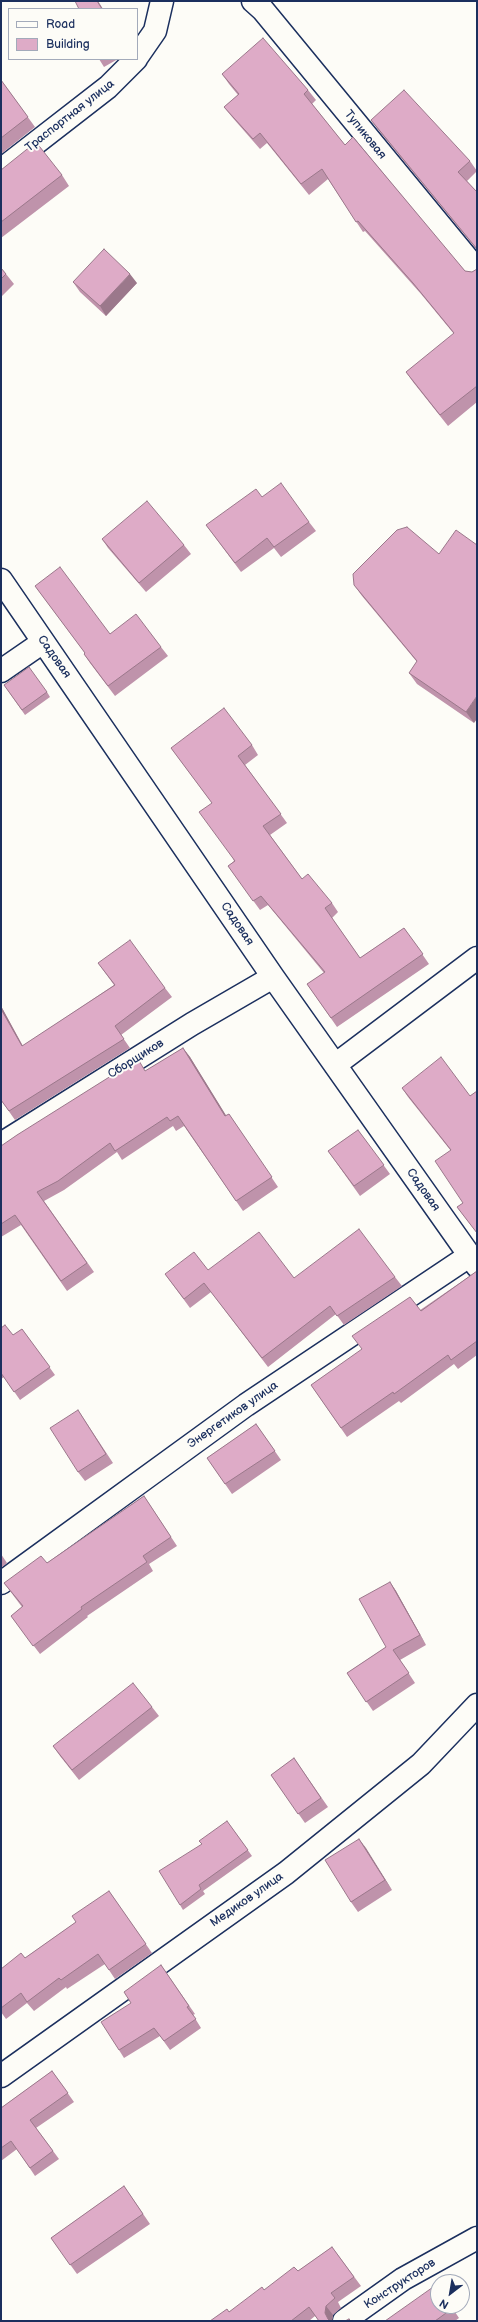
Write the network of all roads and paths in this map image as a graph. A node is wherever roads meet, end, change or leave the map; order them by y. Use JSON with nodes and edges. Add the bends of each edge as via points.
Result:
{"nodes":[{"id":1,"x":162,"y":1,"type":"edge"},
{"id":2,"x":253,"y":1,"type":"edge"},
{"id":3,"x":138,"y":55,"type":"edge"},
{"id":4,"x":134,"y":60,"type":"edge"},
{"id":5,"x":1,"y":170,"type":"edge"},
{"id":6,"x":477,"y":270,"type":"edge"},
{"id":7,"x":1,"y":580,"type":"edge"},
{"id":8,"x":43,"y":642,"type":"junction"},
{"id":9,"x":1,"y":671,"type":"edge"},
{"id":10,"x":477,"y":958,"type":"edge"},
{"id":11,"x":273,"y":977,"type":"junction"},
{"id":12,"x":335,"y":1065,"type":"junction"},
{"id":13,"x":1,"y":1144,"type":"edge"},
{"id":14,"x":473,"y":1261,"type":"edge"},
{"id":15,"x":1,"y":1583,"type":"edge"},
{"id":16,"x":477,"y":1705,"type":"edge"},
{"id":17,"x":1,"y":2076,"type":"edge"},
{"id":18,"x":477,"y":2238,"type":"edge"},
{"id":19,"x":344,"y":2321,"type":"edge"}],
"edges":[{"from":1,"to":3,"type":"street","name":"Траспортная улица","via":[[155,31]]},
{"from":2,"to":6,"type":"street","name":"Тупиковая"},
{"from":4,"to":5,"type":"street","name":"Траспортная улица","via":[[108,87]]},
{"from":7,"to":8,"type":"street","name":"Садовая"},
{"from":8,"to":9,"type":"street"},
{"from":8,"to":11,"type":"street","name":"Садовая"},
{"from":10,"to":12,"type":"street"},
{"from":11,"to":12,"type":"street","name":"Садовая"},
{"from":11,"to":13,"type":"street","name":"Сборщиков","via":[[192,1024]]},
{"from":12,"to":14,"type":"street","name":"Садовая"},
{"from":14,"to":15,"type":"street","name":"Энергетиков улица","via":[[246,1405]]},
{"from":16,"to":17,"type":"street","name":"Медиков улица","via":[[422,1764],[286,1873]]},
{"from":18,"to":19,"type":"street","name":"Конструкторов","via":[[403,2279]]}]}
